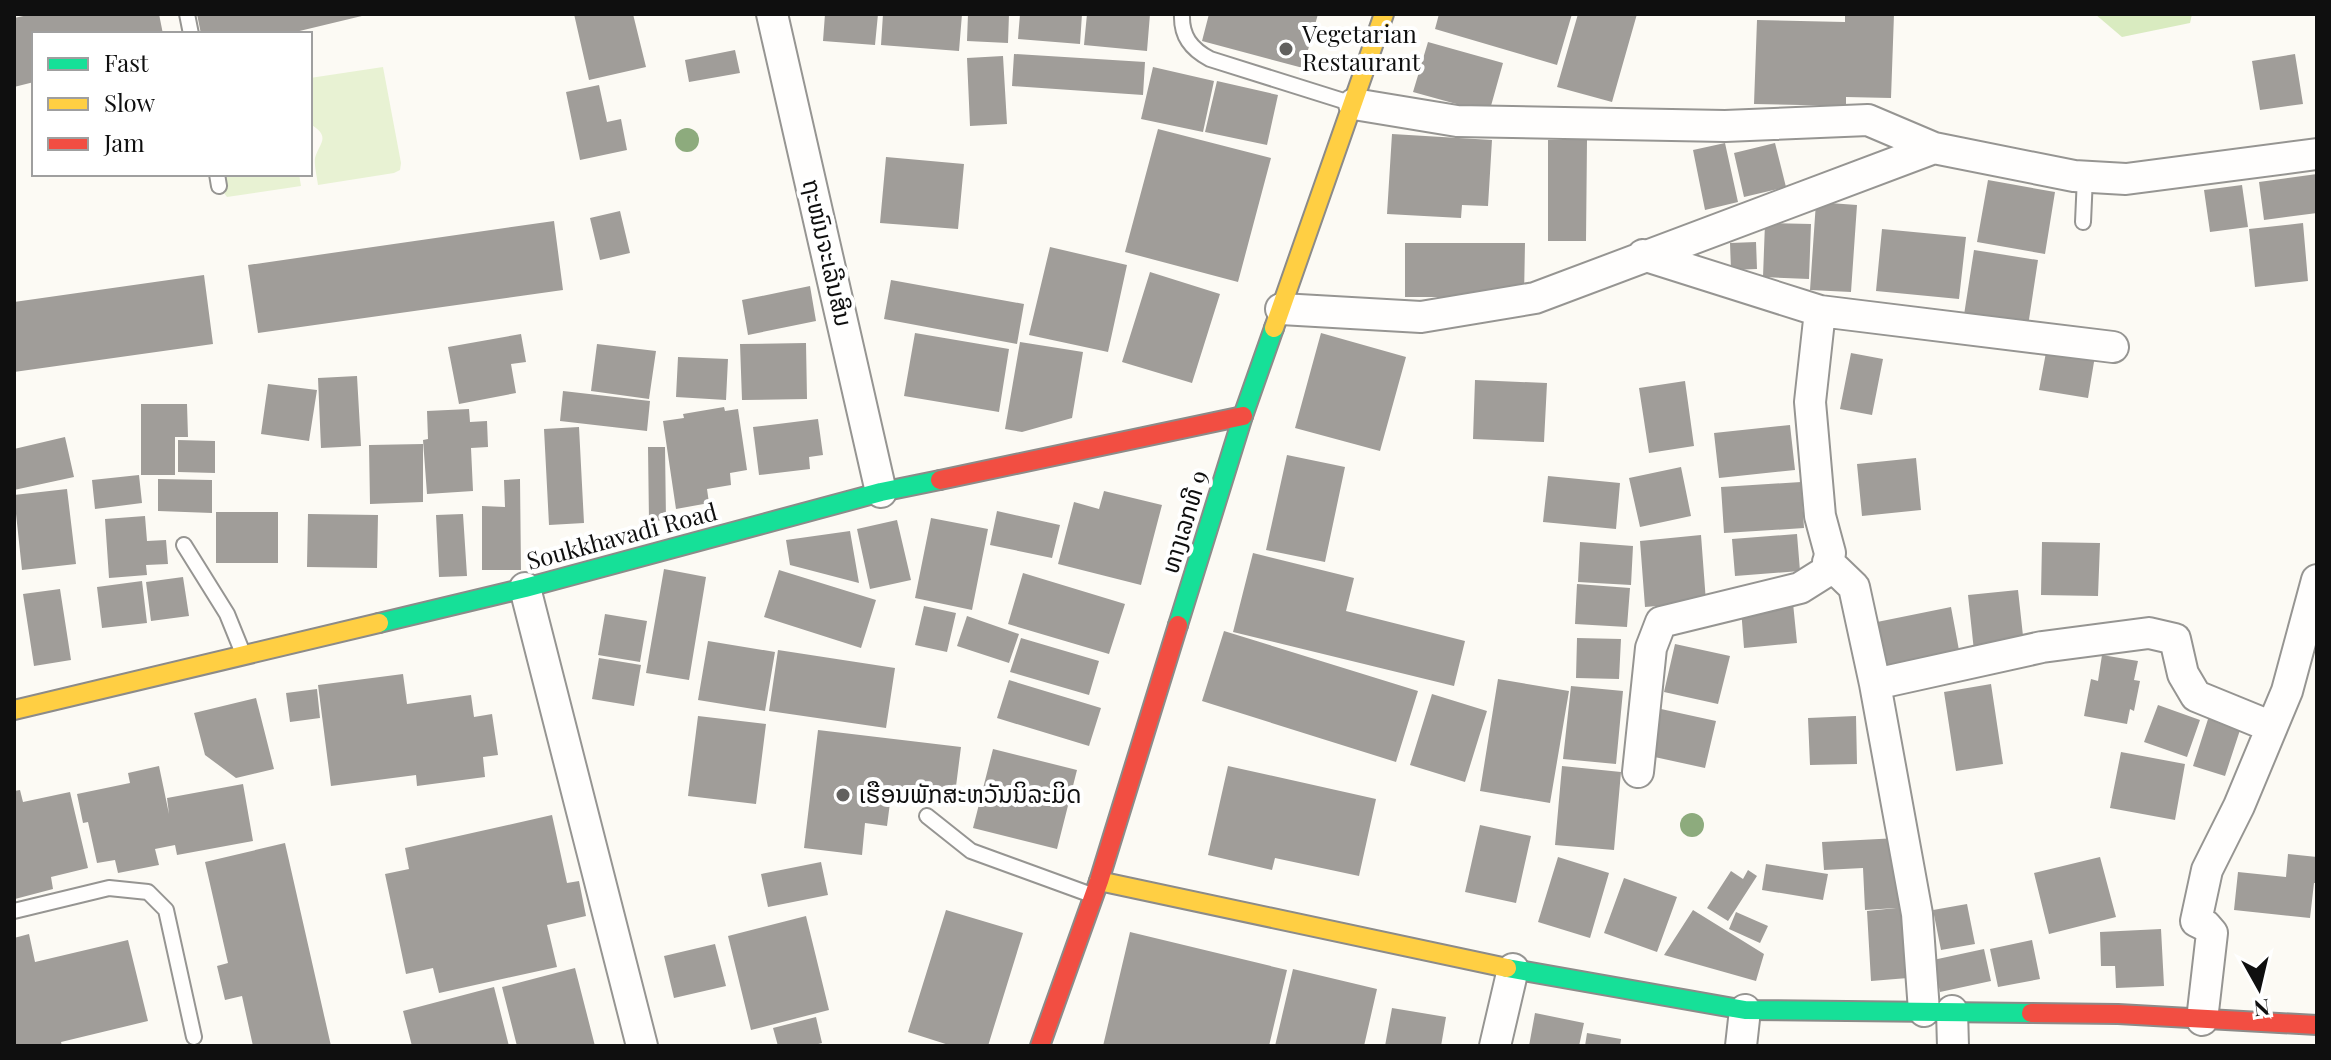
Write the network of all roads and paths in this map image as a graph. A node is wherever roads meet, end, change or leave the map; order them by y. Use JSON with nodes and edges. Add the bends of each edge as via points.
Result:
{"nodes":[{"id":1,"x":772,"y":14,"type":"edge"},
{"id":2,"x":1182,"y":14,"type":"edge"},
{"id":3,"x":1384,"y":14,"type":"edge"},
{"id":4,"x":1354,"y":104,"type":"junction"},
{"id":5,"x":1934,"y":148,"type":"junction"},
{"id":6,"x":2317,"y":154,"type":"edge"},
{"id":7,"x":2085,"y":177,"type":"junction"},
{"id":8,"x":2083,"y":222,"type":"dead end"},
{"id":9,"x":1643,"y":255,"type":"junction"},
{"id":10,"x":1281,"y":309,"type":"junction"},
{"id":11,"x":1820,"y":311,"type":"junction"},
{"id":12,"x":2113,"y":347,"type":"dead end"},
{"id":13,"x":1243,"y":416,"type":"junction"},
{"id":14,"x":881,"y":492,"type":"junction"},
{"id":15,"x":184,"y":545,"type":"dead end"},
{"id":16,"x":1828,"y":562,"type":"junction"},
{"id":17,"x":2317,"y":580,"type":"edge"},
{"id":18,"x":525,"y":588,"type":"junction"},
{"id":19,"x":244,"y":655,"type":"junction"},
{"id":20,"x":1875,"y":684,"type":"junction"},
{"id":21,"x":14,"y":710,"type":"edge"},
{"id":22,"x":2272,"y":727,"type":"junction"},
{"id":23,"x":1638,"y":772,"type":"dead end"},
{"id":24,"x":927,"y":816,"type":"dead end"},
{"id":25,"x":1096,"y":888,"type":"junction"},
{"id":26,"x":14,"y":911,"type":"edge"},
{"id":27,"x":1513,"y":969,"type":"junction"},
{"id":28,"x":1745,"y":1010,"type":"junction"},
{"id":29,"x":1938,"y":1011,"type":"junction"},
{"id":30,"x":2202,"y":1020,"type":"junction"},
{"id":31,"x":2317,"y":1025,"type":"edge"},
{"id":32,"x":194,"y":1037,"type":"dead end"},
{"id":33,"x":642,"y":1046,"type":"edge"},
{"id":34,"x":1040,"y":1046,"type":"edge"},
{"id":35,"x":1495,"y":1046,"type":"edge"},
{"id":36,"x":1741,"y":1046,"type":"edge"},
{"id":37,"x":1953,"y":1046,"type":"edge"}],
"edges":[{"from":1,"to":14,"type":"street","name":"ຖະໜົນຈະເລີນສິນ"},
{"from":2,"to":4,"type":"lane","via":[[1186,39],[1210,59]]},
{"from":3,"to":4,"type":"street","name":"ທາງເລກທີ 9"},
{"from":4,"to":5,"type":"street","via":[[1457,121],[1725,126],[1868,120]]},
{"from":4,"to":10,"type":"street","name":"ທາງເລກທີ 9"},
{"from":5,"to":7,"type":"street"},
{"from":5,"to":9,"type":"street"},
{"from":6,"to":7,"type":"street","via":[[2126,179]]},
{"from":7,"to":8,"type":"lane"},
{"from":9,"to":10,"type":"street","via":[[1535,298],[1421,317]]},
{"from":9,"to":11,"type":"street"},
{"from":10,"to":13,"type":"street","name":"ທາງເລກທີ 9"},
{"from":11,"to":12,"type":"street"},
{"from":11,"to":16,"type":"street","via":[[1810,402]]},
{"from":13,"to":14,"type":"street","name":"Soukkhavadi Road"},
{"from":13,"to":25,"type":"street","name":"ທາງເລກທີ 9"},
{"from":14,"to":18,"type":"street","name":"Soukkhavadi Road"},
{"from":15,"to":19,"type":"lane","via":[[227,614]]},
{"from":16,"to":20,"type":"street","via":[[1854,587]]},
{"from":16,"to":23,"type":"street","via":[[1827,571],[1800,588],[1661,622],[1651,648]]},
{"from":17,"to":22,"type":"street"},
{"from":18,"to":19,"type":"street","name":"Soukkhavadi Road"},
{"from":18,"to":33,"type":"street"},
{"from":19,"to":21,"type":"street","name":"Soukkhavadi Road"},
{"from":20,"to":22,"type":"street","via":[[2042,647],[2149,633],[2175,639],[2183,674],[2196,696]]},
{"from":20,"to":29,"type":"street"},
{"from":22,"to":30,"type":"street","via":[[2207,870],[2196,921],[2212,933]]},
{"from":24,"to":25,"type":"lane","via":[[971,851]]},
{"from":25,"to":27,"type":"street"},
{"from":25,"to":34,"type":"street","name":"ທາງເລກທີ 9"},
{"from":26,"to":32,"type":"lane","via":[[109,888],[148,892],[166,910]]},
{"from":27,"to":28,"type":"street"},
{"from":27,"to":35,"type":"street"},
{"from":28,"to":29,"type":"street"},
{"from":28,"to":36,"type":"street"},
{"from":29,"to":30,"type":"street"},
{"from":29,"to":37,"type":"street"},
{"from":30,"to":31,"type":"street"}]}
